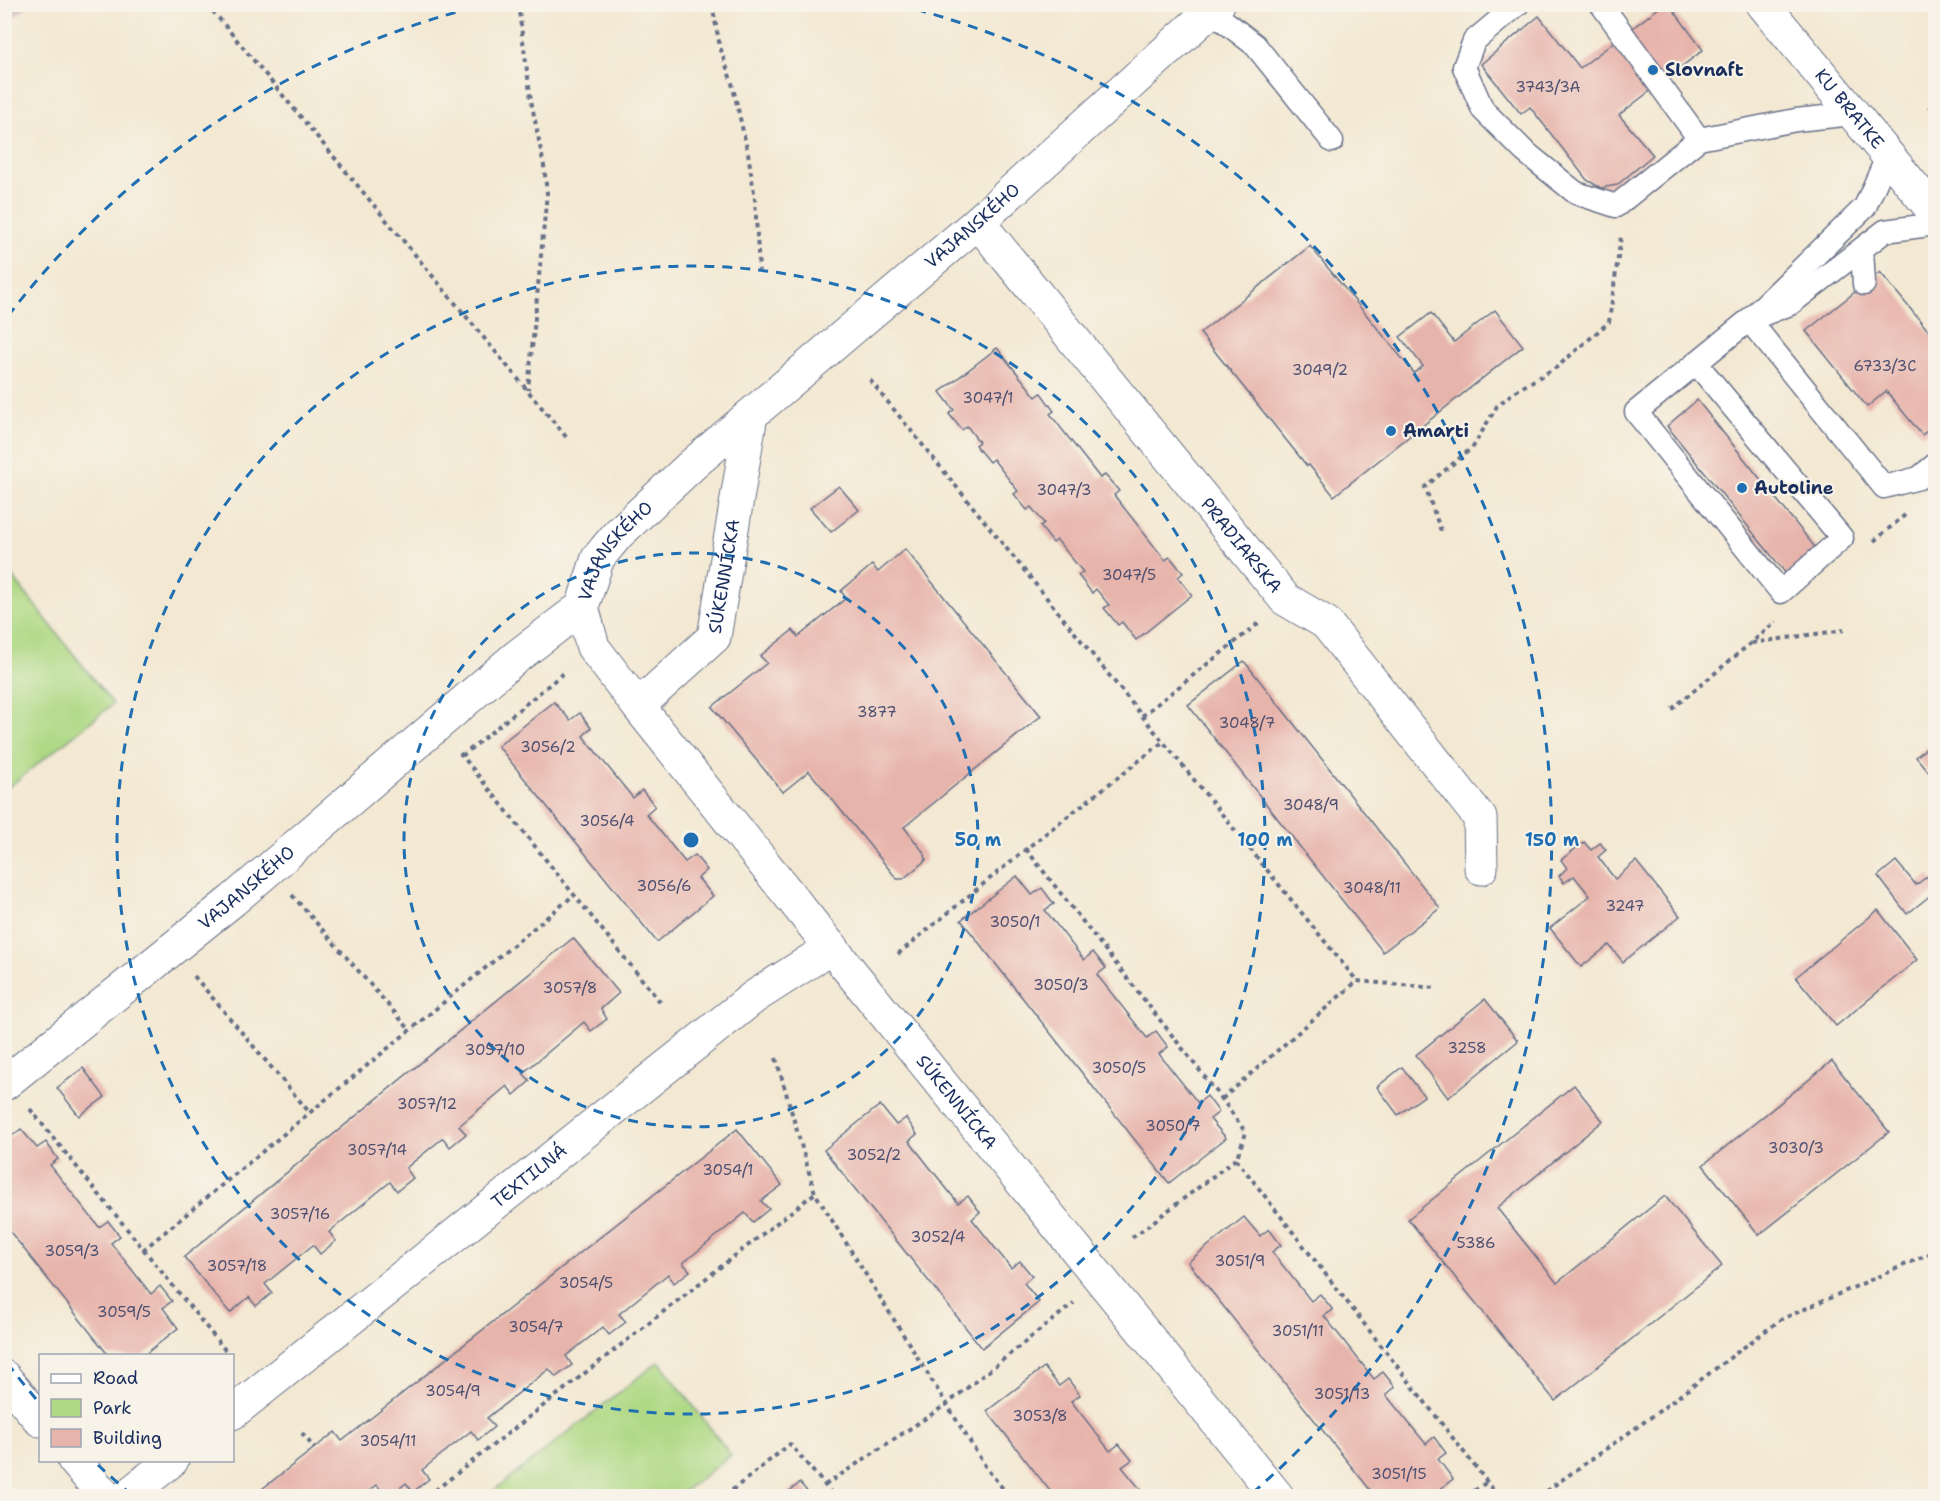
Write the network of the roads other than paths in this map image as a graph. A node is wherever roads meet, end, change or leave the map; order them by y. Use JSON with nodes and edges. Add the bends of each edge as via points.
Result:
{"nodes":[{"id":1,"x":1518,"y":4,"type":"edge"},
{"id":2,"x":1600,"y":4,"type":"edge"},
{"id":3,"x":1763,"y":4,"type":"edge"},
{"id":4,"x":1214,"y":8,"type":"edge"},
{"id":5,"x":1853,"y":114,"type":"junction"},
{"id":6,"x":1699,"y":139,"type":"junction"},
{"id":7,"x":1332,"y":141,"type":"dead end"},
{"id":8,"x":1888,"y":155,"type":"junction"},
{"id":9,"x":1935,"y":214,"type":"edge"},
{"id":10,"x":978,"y":222,"type":"junction"},
{"id":11,"x":1935,"y":224,"type":"edge"},
{"id":12,"x":1862,"y":249,"type":"junction"},
{"id":13,"x":1864,"y":284,"type":"dead end"},
{"id":14,"x":1749,"y":320,"type":"junction"},
{"id":15,"x":1696,"y":363,"type":"junction"},
{"id":16,"x":751,"y":416,"type":"junction"},
{"id":17,"x":1935,"y":464,"type":"edge"},
{"id":18,"x":582,"y":607,"type":"junction"},
{"id":19,"x":638,"y":706,"type":"junction"},
{"id":20,"x":1481,"y":868,"type":"dead end"},
{"id":21,"x":831,"y":947,"type":"junction"},
{"id":22,"x":15,"y":1094,"type":"edge"},
{"id":23,"x":4,"y":1377,"type":"edge"},
{"id":24,"x":234,"y":1411,"type":"edge"},
{"id":25,"x":39,"y":1419,"type":"edge"},
{"id":26,"x":75,"y":1462,"type":"edge"},
{"id":27,"x":171,"y":1462,"type":"edge"},
{"id":28,"x":105,"y":1497,"type":"edge"},
{"id":29,"x":127,"y":1497,"type":"edge"},
{"id":30,"x":1277,"y":1497,"type":"edge"}],
"edges":[{"from":1,"to":6,"type":"lane","via":[[1474,41],[1464,67],[1483,110],[1524,151],[1576,193],[1616,206]]},
{"from":2,"to":6,"type":"lane"},
{"from":3,"to":5,"type":"street","name":"KU BRATKE"},
{"from":4,"to":7,"type":"lane","via":[[1255,45]]},
{"from":4,"to":10,"type":"street","name":"VAJANSKÉHO"},
{"from":5,"to":6,"type":"lane","via":[[1796,120]]},
{"from":5,"to":8,"type":"street","name":"KU BRATKE"},
{"from":8,"to":9,"type":"street","name":"KU BRATKE"},
{"from":8,"to":14,"type":"lane","via":[[1865,207]]},
{"from":10,"to":16,"type":"street","name":"VAJANSKÉHO"},
{"from":10,"to":20,"type":"street","name":"PRADIARSKA","via":[[1285,599],[1326,623],[1480,818]]},
{"from":11,"to":12,"type":"lane","via":[[1885,231]]},
{"from":12,"to":13,"type":"lane"},
{"from":12,"to":14,"type":"lane","via":[[1790,304]]},
{"from":14,"to":15,"type":"lane"},
{"from":14,"to":17,"type":"lane","via":[[1884,487],[1919,478]]},
{"from":15,"to":15,"type":"lane","via":[[1636,412],[1781,592],[1842,538]]},
{"from":16,"to":18,"type":"street","name":"VAJANSKÉHO","via":[[618,534],[598,558]]},
{"from":16,"to":19,"type":"street","name":"SÚKENNÍCKA","via":[[714,637]]},
{"from":18,"to":19,"type":"street","name":"SÚKENNÍCKA","via":[[593,647]]},
{"from":18,"to":22,"type":"street","name":"VAJANSKÉHO","via":[[515,658],[172,949]]},
{"from":19,"to":21,"type":"street","name":"SÚKENNÍCKA"},
{"from":21,"to":24,"type":"street","name":"TEXTILNÁ","via":[[754,997]]},
{"from":21,"to":30,"type":"street","name":"SÚKENNÍCKA"},
{"from":23,"to":25,"type":"street"},
{"from":26,"to":28,"type":"street"},
{"from":27,"to":29,"type":"street"}]}
